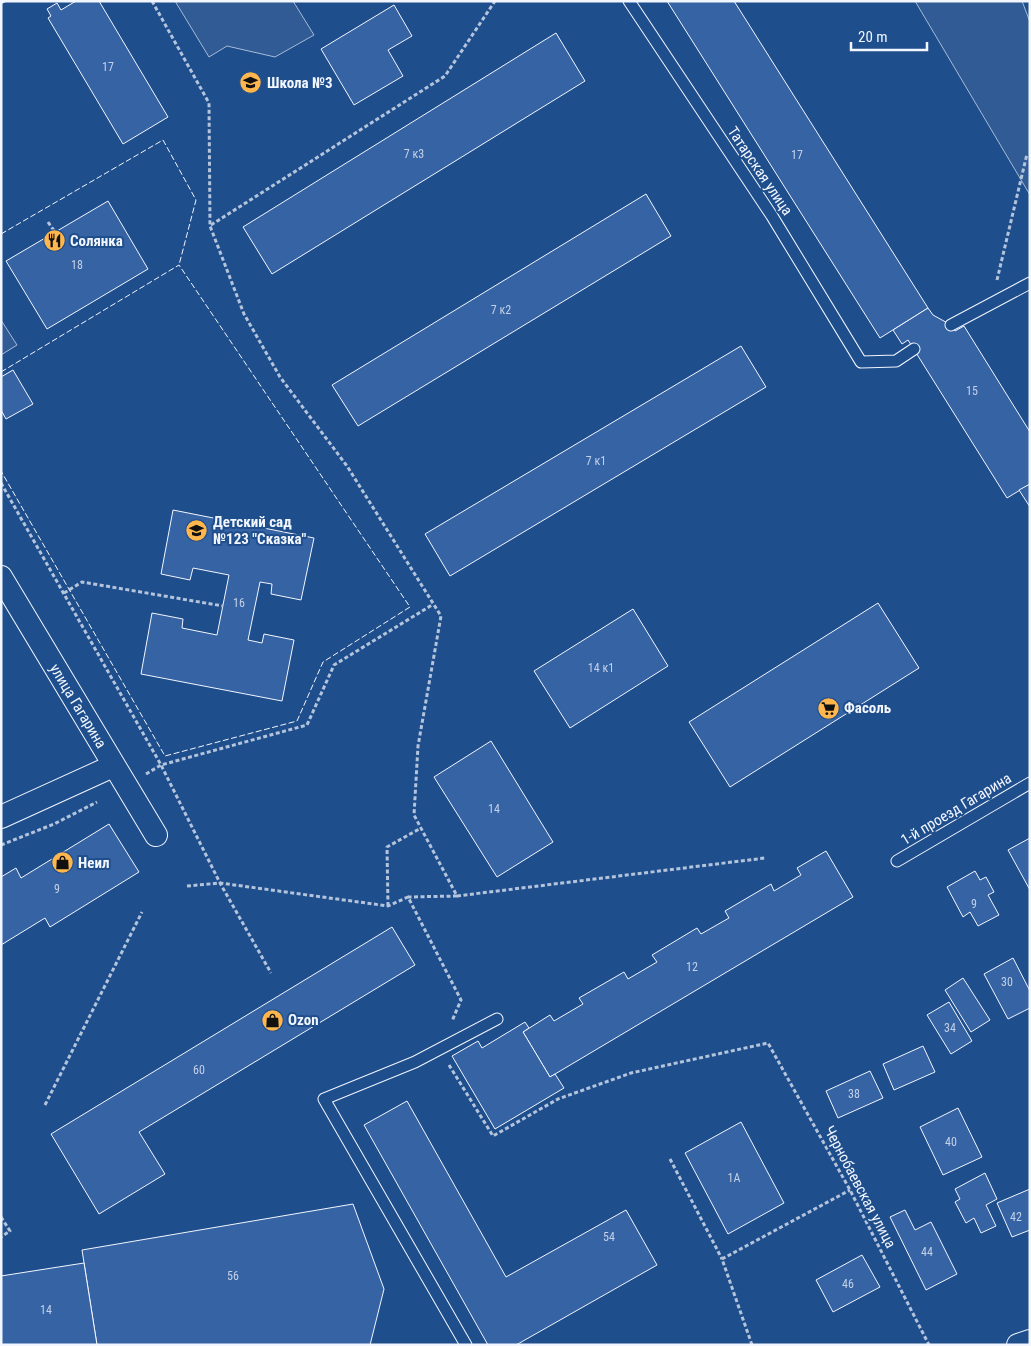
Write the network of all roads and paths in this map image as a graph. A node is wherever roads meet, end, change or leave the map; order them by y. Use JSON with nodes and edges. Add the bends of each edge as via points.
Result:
{"nodes":[{"id":1,"x":152,"y":1,"type":"edge"},
{"id":2,"x":495,"y":1,"type":"edge"},
{"id":3,"x":629,"y":1,"type":"edge"},
{"id":4,"x":1027,"y":154,"type":"dead end"},
{"id":5,"x":48,"y":222,"type":"dead end"},
{"id":6,"x":210,"y":226,"type":"junction"},
{"id":7,"x":55,"y":232,"type":"dead end"},
{"id":8,"x":1030,"y":283,"type":"edge"},
{"id":9,"x":992,"y":304,"type":"junction"},
{"id":10,"x":951,"y":325,"type":"dead end"},
{"id":11,"x":914,"y":349,"type":"dead end"},
{"id":12,"x":1,"y":483,"type":"edge"},
{"id":13,"x":1,"y":577,"type":"edge"},
{"id":14,"x":64,"y":593,"type":"junction"},
{"id":15,"x":432,"y":604,"type":"junction"},
{"id":16,"x":223,"y":606,"type":"dead end"},
{"id":17,"x":161,"y":765,"type":"junction"},
{"id":18,"x":113,"y":766,"type":"junction"},
{"id":19,"x":1030,"y":783,"type":"edge"},
{"id":20,"x":126,"y":788,"type":"junction"},
{"id":21,"x":1,"y":817,"type":"edge"},
{"id":22,"x":421,"y":828,"type":"junction"},
{"id":23,"x":156,"y":835,"type":"dead end"},
{"id":24,"x":1,"y":845,"type":"edge"},
{"id":25,"x":765,"y":858,"type":"dead end"},
{"id":26,"x":897,"y":860,"type":"dead end"},
{"id":27,"x":220,"y":883,"type":"junction"},
{"id":28,"x":187,"y":886,"type":"dead end"},
{"id":29,"x":457,"y":896,"type":"junction"},
{"id":30,"x":408,"y":897,"type":"junction"},
{"id":31,"x":388,"y":906,"type":"junction"},
{"id":32,"x":142,"y":912,"type":"dead end"},
{"id":33,"x":271,"y":973,"type":"dead end"},
{"id":34,"x":496,"y":1019,"type":"dead end"},
{"id":35,"x":440,"y":1049,"type":"junction"},
{"id":36,"x":45,"y":1106,"type":"dead end"},
{"id":37,"x":670,"y":1159,"type":"dead end"},
{"id":38,"x":850,"y":1190,"type":"junction"},
{"id":39,"x":1,"y":1217,"type":"edge"},
{"id":40,"x":1,"y":1237,"type":"edge"},
{"id":41,"x":722,"y":1259,"type":"junction"},
{"id":42,"x":1030,"y":1341,"type":"edge"},
{"id":43,"x":466,"y":1345,"type":"edge"},
{"id":44,"x":752,"y":1345,"type":"edge"},
{"id":45,"x":929,"y":1345,"type":"edge"},
{"id":46,"x":1018,"y":1345,"type":"edge"}],
"edges":[{"from":1,"to":6,"type":"path","via":[[209,103]]},
{"from":2,"to":6,"type":"path","via":[[445,76]]},
{"from":3,"to":11,"type":"lane","name":"Татарская улица","via":[[772,216],[860,362],[896,361]]},
{"from":4,"to":9,"type":"path"},
{"from":5,"to":7,"type":"path"},
{"from":6,"to":15,"type":"path","via":[[244,314],[280,377],[347,466]]},
{"from":8,"to":9,"type":"lane"},
{"from":9,"to":10,"type":"lane"},
{"from":12,"to":14,"type":"path"},
{"from":13,"to":18,"type":"street","name":"улица Гагарина"},
{"from":14,"to":16,"type":"path","via":[[82,582]]},
{"from":14,"to":17,"type":"path"},
{"from":15,"to":17,"type":"path","via":[[334,666],[307,725]]},
{"from":15,"to":22,"type":"path","via":[[441,616],[418,746],[414,814]]},
{"from":17,"to":20,"type":"path"},
{"from":17,"to":27,"type":"path"},
{"from":18,"to":20,"type":"street","name":"улица Гагарина"},
{"from":18,"to":21,"type":"street"},
{"from":19,"to":26,"type":"lane","name":"1-й проезд Гагарина"},
{"from":20,"to":23,"type":"street","name":"улица Гагарина"},
{"from":20,"to":24,"type":"path","via":[[54,824]]},
{"from":22,"to":29,"type":"path"},
{"from":22,"to":31,"type":"path","via":[[387,847]]},
{"from":25,"to":29,"type":"path"},
{"from":27,"to":28,"type":"path"},
{"from":27,"to":31,"type":"path"},
{"from":27,"to":33,"type":"path"},
{"from":29,"to":30,"type":"path"},
{"from":30,"to":31,"type":"path"},
{"from":30,"to":35,"type":"path","via":[[461,1000]]},
{"from":32,"to":36,"type":"path"},
{"from":34,"to":35,"type":"lane"},
{"from":35,"to":38,"type":"path","name":"Чернобаевская улица","via":[[493,1136],[558,1099],[631,1073],[768,1042]]},
{"from":35,"to":43,"type":"lane","via":[[324,1099]]},
{"from":37,"to":41,"type":"path"},
{"from":38,"to":41,"type":"path"},
{"from":38,"to":45,"type":"path","name":"Чернобаевская улица"},
{"from":39,"to":40,"type":"path","via":[[10,1232]]},
{"from":41,"to":44,"type":"path"},
{"from":42,"to":46,"type":"street"}]}
